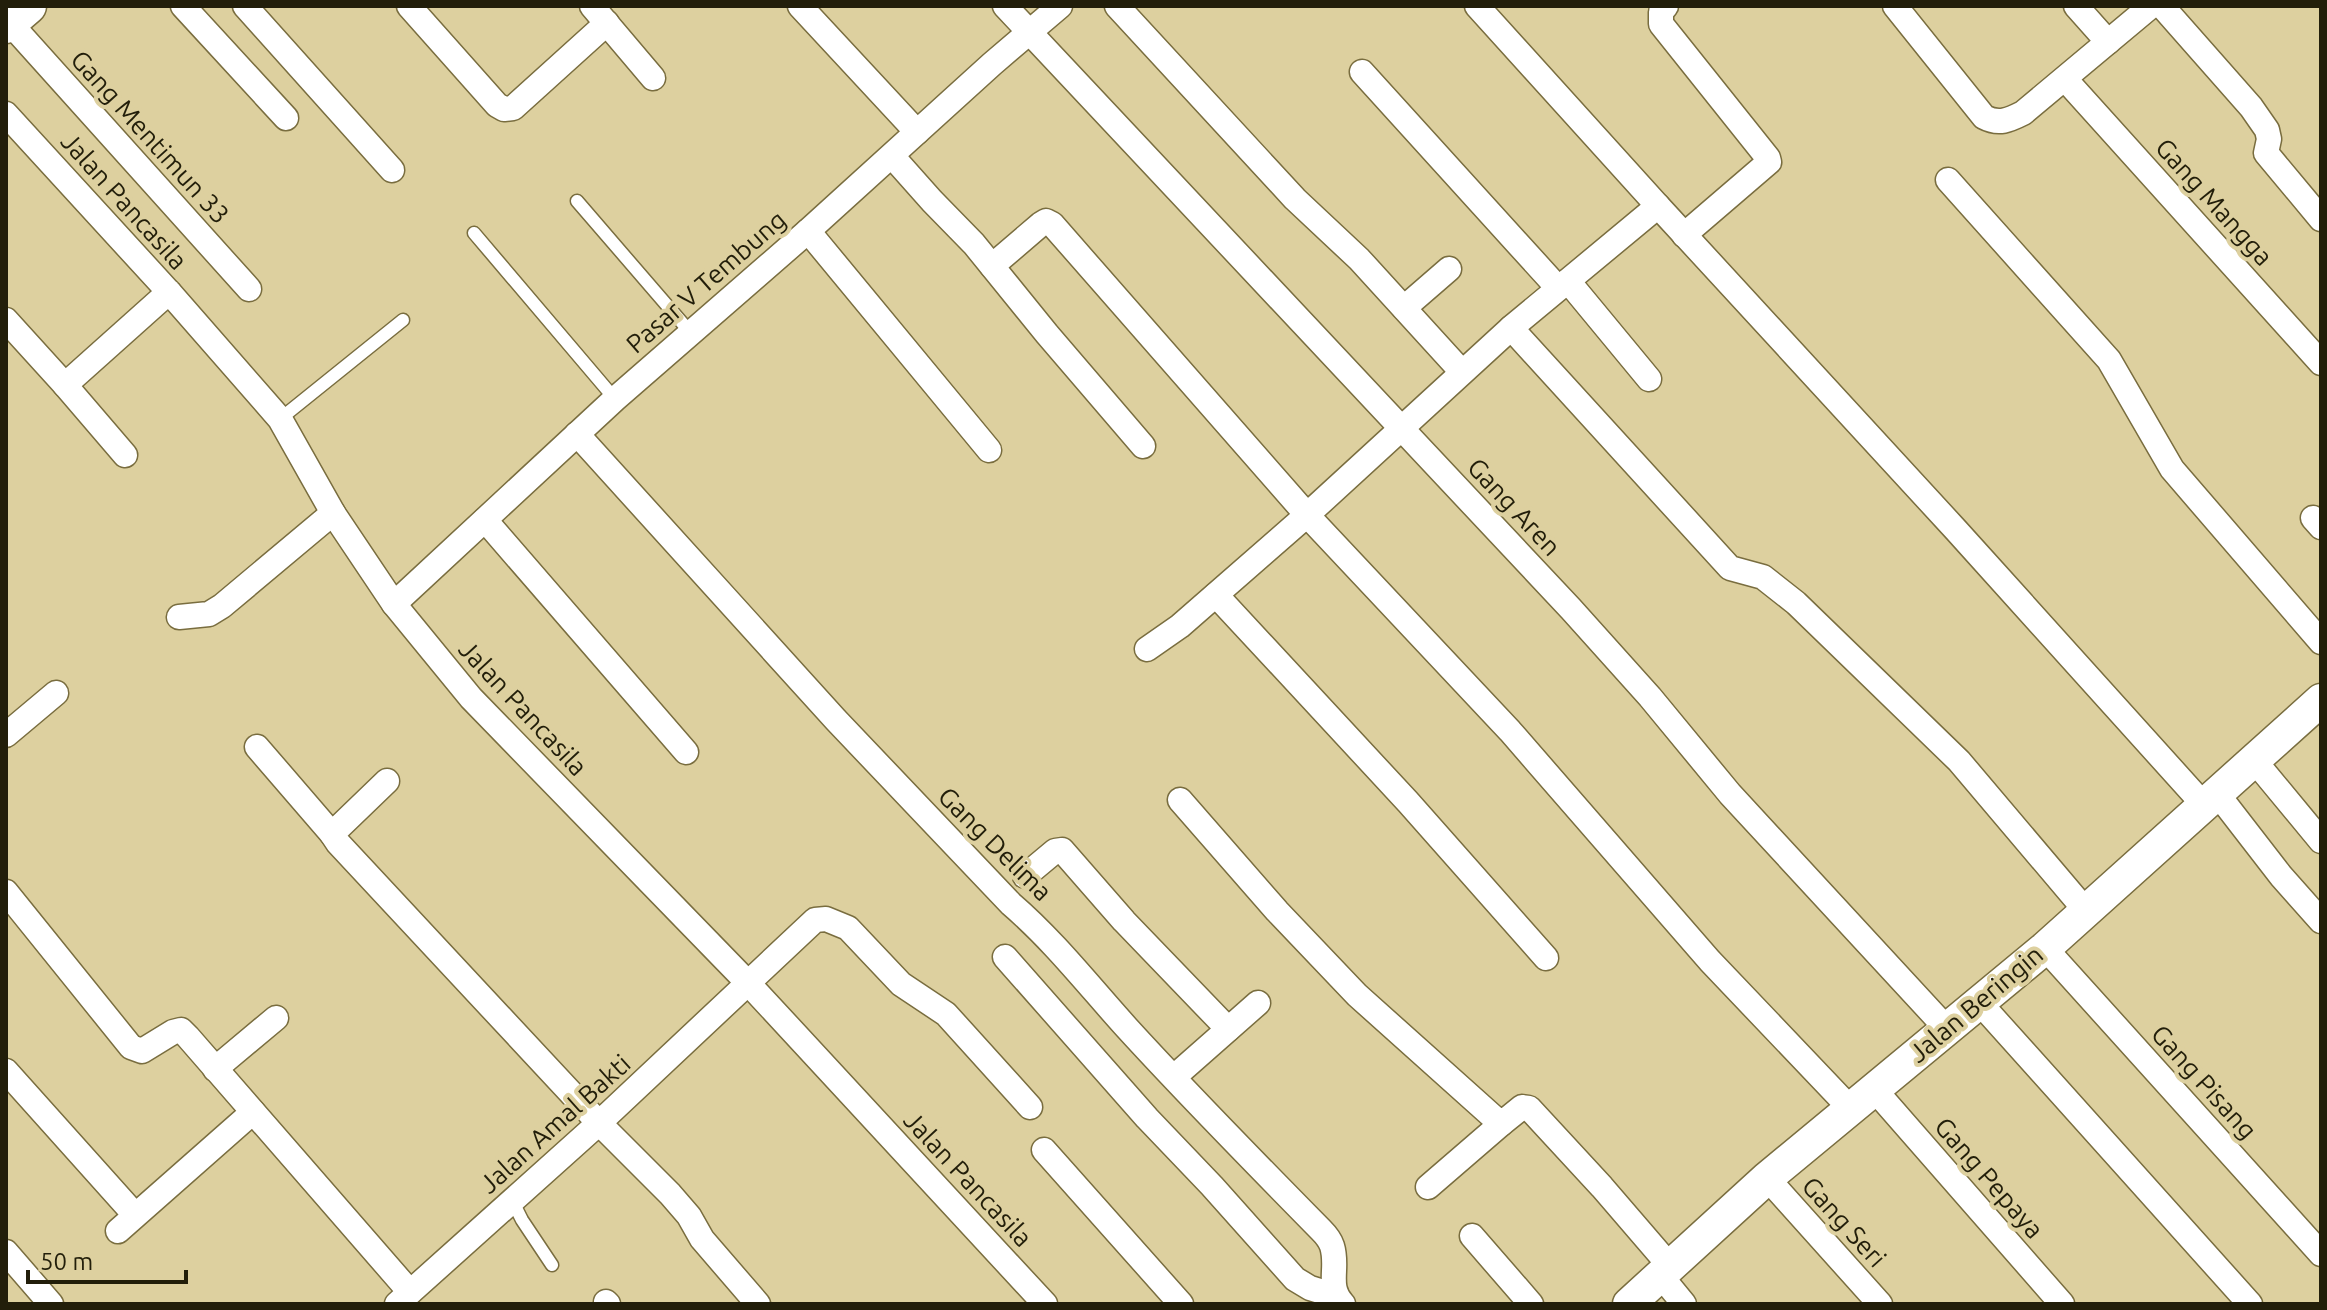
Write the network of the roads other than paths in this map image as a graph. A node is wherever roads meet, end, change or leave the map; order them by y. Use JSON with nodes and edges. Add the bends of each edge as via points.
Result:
{"nodes":[{"id":1,"x":183,"y":6,"type":"edge"},
{"id":2,"x":245,"y":6,"type":"edge"},
{"id":3,"x":409,"y":6,"type":"edge"},
{"id":4,"x":800,"y":6,"type":"edge"},
{"id":5,"x":1005,"y":6,"type":"edge"},
{"id":6,"x":1060,"y":6,"type":"edge"},
{"id":7,"x":1117,"y":6,"type":"edge"},
{"id":8,"x":1477,"y":6,"type":"edge"},
{"id":9,"x":1666,"y":6,"type":"edge"},
{"id":10,"x":1895,"y":6,"type":"edge"},
{"id":11,"x":2076,"y":6,"type":"edge"},
{"id":12,"x":2151,"y":6,"type":"edge"},
{"id":13,"x":2162,"y":6,"type":"edge"},
{"id":14,"x":599,"y":14,"type":"edge"},
{"id":15,"x":14,"y":18,"type":"edge"},
{"id":16,"x":1030,"y":32,"type":"junction"},
{"id":17,"x":2108,"y":42,"type":"junction"},
{"id":18,"x":1362,"y":72,"type":"dead end"},
{"id":19,"x":653,"y":78,"type":"dead end"},
{"id":20,"x":2065,"y":79,"type":"junction"},
{"id":21,"x":6,"y":114,"type":"edge"},
{"id":22,"x":286,"y":118,"type":"dead end"},
{"id":23,"x":917,"y":132,"type":"junction"},
{"id":24,"x":892,"y":156,"type":"junction"},
{"id":25,"x":392,"y":170,"type":"dead end"},
{"id":26,"x":1948,"y":180,"type":"dead end"},
{"id":27,"x":577,"y":201,"type":"dead end"},
{"id":28,"x":1658,"y":206,"type":"junction"},
{"id":29,"x":2321,"y":219,"type":"edge"},
{"id":30,"x":808,"y":231,"type":"junction"},
{"id":31,"x":474,"y":233,"type":"dead end"},
{"id":32,"x":1684,"y":235,"type":"junction"},
{"id":33,"x":992,"y":266,"type":"junction"},
{"id":34,"x":1449,"y":269,"type":"dead end"},
{"id":35,"x":1563,"y":284,"type":"junction"},
{"id":36,"x":249,"y":289,"type":"dead end"},
{"id":37,"x":169,"y":292,"type":"junction"},
{"id":38,"x":1404,"y":308,"type":"junction"},
{"id":39,"x":6,"y":320,"type":"edge"},
{"id":40,"x":403,"y":320,"type":"dead end"},
{"id":41,"x":1511,"y":328,"type":"junction"},
{"id":42,"x":690,"y":332,"type":"junction"},
{"id":43,"x":2321,"y":363,"type":"edge"},
{"id":44,"x":1462,"y":372,"type":"junction"},
{"id":45,"x":1649,"y":379,"type":"dead end"},
{"id":46,"x":65,"y":385,"type":"junction"},
{"id":47,"x":615,"y":399,"type":"junction"},
{"id":48,"x":280,"y":419,"type":"junction"},
{"id":49,"x":1401,"y":428,"type":"junction"},
{"id":50,"x":577,"y":434,"type":"junction"},
{"id":51,"x":1143,"y":446,"type":"dead end"},
{"id":52,"x":989,"y":450,"type":"dead end"},
{"id":53,"x":125,"y":455,"type":"dead end"},
{"id":54,"x":333,"y":513,"type":"junction"},
{"id":55,"x":1307,"y":515,"type":"junction"},
{"id":56,"x":485,"y":520,"type":"junction"},
{"id":57,"x":1216,"y":595,"type":"junction"},
{"id":58,"x":394,"y":604,"type":"junction"},
{"id":59,"x":179,"y":617,"type":"dead end"},
{"id":60,"x":2321,"y":642,"type":"edge"},
{"id":61,"x":1147,"y":649,"type":"dead end"},
{"id":62,"x":56,"y":693,"type":"dead end"},
{"id":63,"x":2321,"y":700,"type":"edge"},
{"id":64,"x":6,"y":735,"type":"edge"},
{"id":65,"x":257,"y":747,"type":"dead end"},
{"id":66,"x":686,"y":752,"type":"dead end"},
{"id":67,"x":2254,"y":760,"type":"junction"},
{"id":68,"x":387,"y":781,"type":"dead end"},
{"id":69,"x":2210,"y":798,"type":"junction"},
{"id":70,"x":1180,"y":800,"type":"dead end"},
{"id":71,"x":332,"y":834,"type":"junction"},
{"id":72,"x":2321,"y":841,"type":"edge"},
{"id":73,"x":1025,"y":876,"type":"dead end"},
{"id":74,"x":6,"y":892,"type":"edge"},
{"id":75,"x":2086,"y":911,"type":"junction"},
{"id":76,"x":2321,"y":921,"type":"edge"},
{"id":77,"x":2045,"y":948,"type":"junction"},
{"id":78,"x":1005,"y":957,"type":"dead end"},
{"id":79,"x":1546,"y":958,"type":"dead end"},
{"id":80,"x":749,"y":984,"type":"junction"},
{"id":81,"x":1979,"y":1002,"type":"junction"},
{"id":82,"x":1258,"y":1003,"type":"dead end"},
{"id":83,"x":276,"y":1018,"type":"dead end"},
{"id":84,"x":1228,"y":1029,"type":"junction"},
{"id":85,"x":1947,"y":1029,"type":"junction"},
{"id":86,"x":215,"y":1069,"type":"junction"},
{"id":87,"x":6,"y":1071,"type":"edge"},
{"id":88,"x":1174,"y":1077,"type":"junction"},
{"id":89,"x":1862,"y":1098,"type":"junction"},
{"id":90,"x":1030,"y":1107,"type":"dead end"},
{"id":91,"x":253,"y":1112,"type":"junction"},
{"id":92,"x":599,"y":1123,"type":"junction"},
{"id":93,"x":1501,"y":1124,"type":"junction"},
{"id":94,"x":1044,"y":1150,"type":"dead end"},
{"id":95,"x":1767,"y":1178,"type":"junction"},
{"id":96,"x":1428,"y":1187,"type":"dead end"},
{"id":97,"x":512,"y":1200,"type":"junction"},
{"id":98,"x":1472,"y":1236,"type":"dead end"},
{"id":99,"x":6,"y":1252,"type":"edge"},
{"id":100,"x":2321,"y":1254,"type":"edge"},
{"id":101,"x":552,"y":1265,"type":"dead end"},
{"id":102,"x":1665,"y":1271,"type":"junction"},
{"id":103,"x":403,"y":1298,"type":"edge"},
{"id":104,"x":1340,"y":1300,"type":"edge"},
{"id":105,"x":51,"y":1304,"type":"edge"},
{"id":106,"x":758,"y":1304,"type":"edge"},
{"id":107,"x":1045,"y":1304,"type":"edge"},
{"id":108,"x":1181,"y":1304,"type":"edge"},
{"id":109,"x":1531,"y":1304,"type":"edge"},
{"id":110,"x":1629,"y":1304,"type":"edge"},
{"id":111,"x":1684,"y":1304,"type":"edge"},
{"id":112,"x":1880,"y":1304,"type":"edge"},
{"id":113,"x":2062,"y":1304,"type":"edge"},
{"id":114,"x":2250,"y":1304,"type":"edge"}],
"edges":[{"from":1,"to":22,"type":"street"},
{"from":2,"to":25,"type":"street"},
{"from":3,"to":14,"type":"street","via":[[504,109],[513,108]]},
{"from":4,"to":23,"type":"street"},
{"from":5,"to":16,"type":"street","name":"Gang Aren"},
{"from":6,"to":16,"type":"street","name":"Pasar V Tembung"},
{"from":7,"to":38,"type":"street"},
{"from":8,"to":28,"type":"street"},
{"from":9,"to":32,"type":"street","via":[[1661,24],[1769,162]]},
{"from":10,"to":20,"type":"street","via":[[1992,121],[2023,113]]},
{"from":11,"to":17,"type":"street"},
{"from":12,"to":17,"type":"street"},
{"from":13,"to":29,"type":"street","via":[[2251,107],[2267,130],[2266,153]]},
{"from":14,"to":19,"type":"street"},
{"from":15,"to":36,"type":"street","name":"Gang Mentimun 33"},
{"from":16,"to":23,"type":"street","name":"Pasar V Tembung"},
{"from":16,"to":49,"type":"street","name":"Gang Aren"},
{"from":17,"to":20,"type":"street"},
{"from":18,"to":35,"type":"street"},
{"from":20,"to":43,"type":"street","name":"Gang Mangga"},
{"from":21,"to":37,"type":"street","name":"Jalan Pancasila"},
{"from":23,"to":24,"type":"street","name":"Pasar V Tembung"},
{"from":24,"to":30,"type":"street","name":"Pasar V Tembung"},
{"from":24,"to":33,"type":"street"},
{"from":26,"to":60,"type":"street","via":[[2109,360],[2172,469]]},
{"from":27,"to":42,"type":"lane"},
{"from":28,"to":32,"type":"street"},
{"from":28,"to":35,"type":"street"},
{"from":30,"to":42,"type":"street","name":"Pasar V Tembung"},
{"from":30,"to":52,"type":"street"},
{"from":31,"to":47,"type":"lane"},
{"from":32,"to":69,"type":"street"},
{"from":33,"to":51,"type":"street"},
{"from":33,"to":55,"type":"street","name":"Gang Pepaya","via":[[1041,224],[1052,224]]},
{"from":34,"to":38,"type":"street"},
{"from":35,"to":41,"type":"street"},
{"from":35,"to":45,"type":"street"},
{"from":37,"to":46,"type":"street"},
{"from":37,"to":48,"type":"street","name":"Jalan Pancasila"},
{"from":38,"to":44,"type":"street"},
{"from":39,"to":46,"type":"street"},
{"from":40,"to":48,"type":"lane"},
{"from":41,"to":44,"type":"street"},
{"from":41,"to":75,"type":"street","via":[[1730,568],[1763,577],[1785,593],[1959,761]]},
{"from":42,"to":47,"type":"street","name":"Pasar V Tembung"},
{"from":44,"to":49,"type":"street"},
{"from":46,"to":53,"type":"street"},
{"from":47,"to":50,"type":"street","name":"Pasar V Tembung"},
{"from":48,"to":54,"type":"street","name":"Jalan Pancasila"},
{"from":49,"to":55,"type":"street"},
{"from":49,"to":85,"type":"street","name":"Gang Aren","via":[[1571,609],[1730,794]]},
{"from":50,"to":56,"type":"street","name":"Pasar V Tembung"},
{"from":50,"to":88,"type":"street","name":"Gang Delima","via":[[836,720],[1040,929]]},
{"from":54,"to":58,"type":"street","name":"Jalan Pancasila"},
{"from":54,"to":59,"type":"street","via":[[222,606],[209,614]]},
{"from":55,"to":57,"type":"street"},
{"from":55,"to":89,"type":"street","name":"Gang Pepaya","via":[[1510,731],[1710,961]]},
{"from":56,"to":58,"type":"street","name":"Pasar V Tembung"},
{"from":56,"to":66,"type":"street"},
{"from":57,"to":61,"type":"street"},
{"from":57,"to":79,"type":"street"},
{"from":58,"to":80,"type":"street","name":"Jalan Pancasila","via":[[471,698]]},
{"from":62,"to":64,"type":"street"},
{"from":63,"to":67,"type":"street","name":"Jalan Beringin"},
{"from":65,"to":71,"type":"street"},
{"from":67,"to":69,"type":"street","name":"Jalan Beringin"},
{"from":67,"to":72,"type":"street"},
{"from":68,"to":71,"type":"street"},
{"from":69,"to":75,"type":"street","name":"Jalan Beringin"},
{"from":69,"to":76,"type":"street"},
{"from":70,"to":93,"type":"street","via":[[1357,995]]},
{"from":71,"to":92,"type":"street"},
{"from":73,"to":84,"type":"street","via":[[1062,850]]},
{"from":74,"to":86,"type":"street","via":[[131,1047],[142,1051],[181,1030]]},
{"from":75,"to":77,"type":"street","name":"Jalan Beringin"},
{"from":77,"to":81,"type":"street","name":"Jalan Beringin"},
{"from":77,"to":100,"type":"street","name":"Gang Pisang"},
{"from":78,"to":104,"type":"street","via":[[1295,1279]]},
{"from":80,"to":90,"type":"street","name":"Jalan Amal Bakti","via":[[815,920],[848,928],[901,984],[946,1014]]},
{"from":80,"to":92,"type":"street","name":"Jalan Amal Bakti"},
{"from":80,"to":107,"type":"street","name":"Jalan Pancasila"},
{"from":81,"to":85,"type":"street","name":"Jalan Beringin"},
{"from":81,"to":114,"type":"street"},
{"from":82,"to":84,"type":"street"},
{"from":83,"to":86,"type":"street"},
{"from":84,"to":88,"type":"street"},
{"from":85,"to":89,"type":"street","name":"Jalan Beringin"},
{"from":86,"to":91,"type":"street"},
{"from":87,"to":91,"type":"street","via":[[126,1223]]},
{"from":88,"to":104,"type":"street","name":"Gang Delima","via":[[1331,1242]]},
{"from":89,"to":95,"type":"street","name":"Jalan Beringin"},
{"from":89,"to":113,"type":"street","name":"Gang Pepaya"},
{"from":91,"to":103,"type":"street"},
{"from":92,"to":97,"type":"street","name":"Jalan Amal Bakti"},
{"from":92,"to":106,"type":"street","via":[[670,1194]]},
{"from":93,"to":96,"type":"street"},
{"from":93,"to":102,"type":"street","via":[[1522,1107],[1529,1108],[1602,1187]]},
{"from":94,"to":108,"type":"street"},
{"from":95,"to":102,"type":"street","name":"Jalan Beringin"},
{"from":95,"to":112,"type":"street","name":"Gang Seri"},
{"from":97,"to":101,"type":"lane"},
{"from":97,"to":103,"type":"street","name":"Jalan Amal Bakti"},
{"from":98,"to":109,"type":"street"},
{"from":99,"to":105,"type":"street"},
{"from":102,"to":110,"type":"street","name":"Jalan Beringin"},
{"from":102,"to":111,"type":"street"}]}
